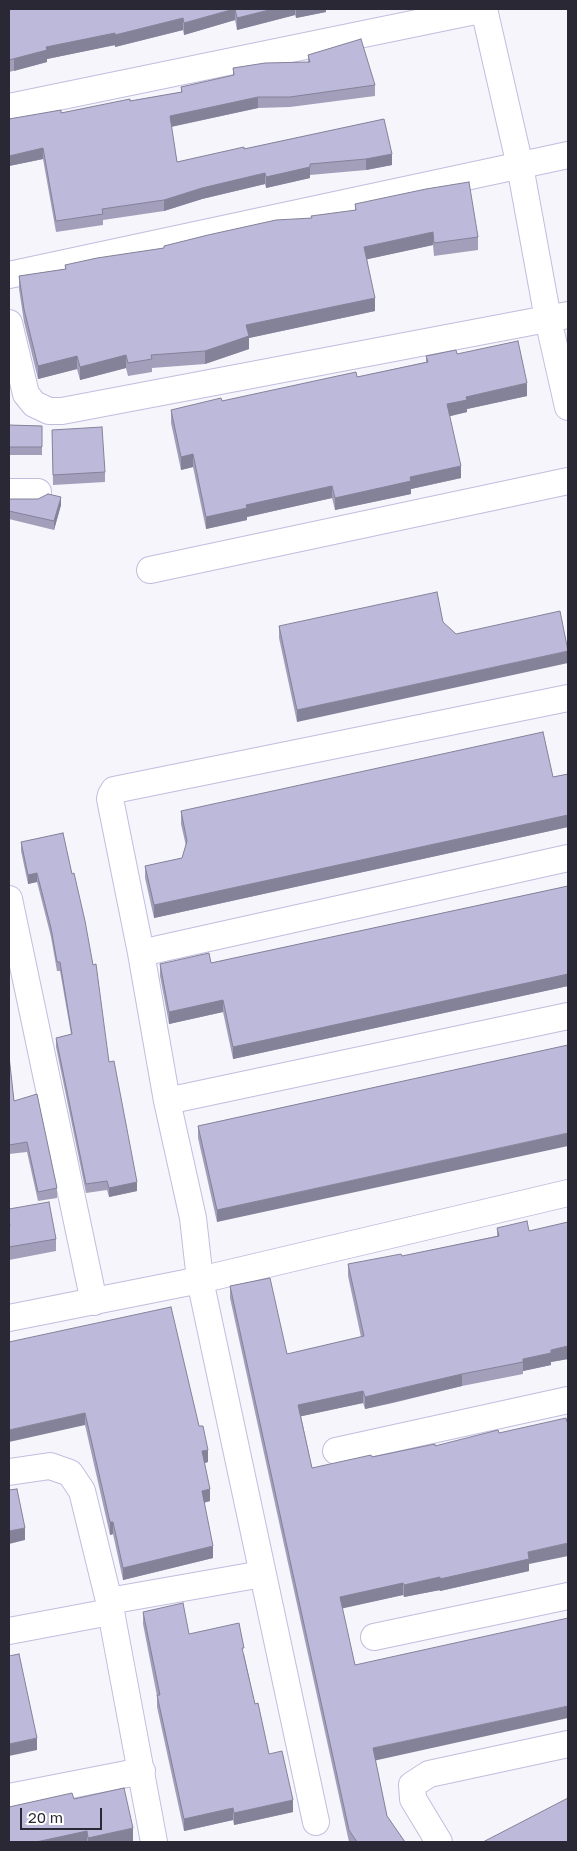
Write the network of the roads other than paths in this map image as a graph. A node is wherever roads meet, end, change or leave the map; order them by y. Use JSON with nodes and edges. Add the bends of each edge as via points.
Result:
{"nodes":[{"id":1,"x":485,"y":9,"type":"edge"},
{"id":2,"x":9,"y":107,"type":"edge"},
{"id":3,"x":568,"y":155,"type":"edge"},
{"id":4,"x":520,"y":166,"type":"junction"},
{"id":5,"x":9,"y":275,"type":"edge"},
{"id":6,"x":558,"y":317,"type":"edge"},
{"id":7,"x":9,"y":323,"type":"edge"},
{"id":8,"x":568,"y":407,"type":"edge"},
{"id":9,"x":568,"y":481,"type":"edge"},
{"id":10,"x":9,"y":492,"type":"edge"},
{"id":11,"x":38,"y":492,"type":"dead end"},
{"id":12,"x":150,"y":570,"type":"dead end"},
{"id":13,"x":568,"y":698,"type":"edge"},
{"id":14,"x":568,"y":858,"type":"edge"},
{"id":15,"x":9,"y":899,"type":"edge"},
{"id":16,"x":141,"y":953,"type":"junction"},
{"id":17,"x":568,"y":1016,"type":"edge"},
{"id":18,"x":167,"y":1101,"type":"junction"},
{"id":19,"x":568,"y":1193,"type":"edge"},
{"id":20,"x":200,"y":1280,"type":"junction"},
{"id":21,"x":94,"y":1302,"type":"junction"},
{"id":22,"x":9,"y":1318,"type":"edge"},
{"id":23,"x":568,"y":1400,"type":"edge"},
{"id":24,"x":336,"y":1451,"type":"dead end"},
{"id":25,"x":9,"y":1472,"type":"edge"},
{"id":26,"x":262,"y":1574,"type":"junction"},
{"id":27,"x":568,"y":1596,"type":"edge"},
{"id":28,"x":110,"y":1606,"type":"junction"},
{"id":29,"x":9,"y":1631,"type":"edge"},
{"id":30,"x":374,"y":1637,"type":"dead end"},
{"id":31,"x":568,"y":1744,"type":"edge"},
{"id":32,"x":142,"y":1771,"type":"junction"},
{"id":33,"x":9,"y":1797,"type":"edge"},
{"id":34,"x":316,"y":1822,"type":"dead end"},
{"id":35,"x":154,"y":1842,"type":"edge"},
{"id":36,"x":439,"y":1842,"type":"edge"}],
"edges":[{"from":1,"to":2,"type":"street"},
{"from":1,"to":4,"type":"street"},
{"from":3,"to":4,"type":"street"},
{"from":4,"to":5,"type":"street"},
{"from":4,"to":6,"type":"street"},
{"from":6,"to":7,"type":"street","via":[[62,411],[49,411],[34,404],[26,394]]},
{"from":6,"to":8,"type":"street"},
{"from":9,"to":12,"type":"street"},
{"from":10,"to":11,"type":"street"},
{"from":13,"to":16,"type":"street","via":[[114,790],[110,799]]},
{"from":14,"to":16,"type":"street"},
{"from":15,"to":21,"type":"street"},
{"from":16,"to":18,"type":"street"},
{"from":17,"to":18,"type":"street"},
{"from":18,"to":20,"type":"street","via":[[192,1218]]},
{"from":19,"to":20,"type":"street"},
{"from":20,"to":21,"type":"street"},
{"from":20,"to":26,"type":"street"},
{"from":21,"to":22,"type":"street"},
{"from":23,"to":24,"type":"street"},
{"from":25,"to":28,"type":"street","via":[[50,1466],[70,1473],[82,1491]]},
{"from":26,"to":28,"type":"street"},
{"from":26,"to":34,"type":"street"},
{"from":27,"to":30,"type":"street"},
{"from":28,"to":29,"type":"street"},
{"from":28,"to":32,"type":"street"},
{"from":31,"to":36,"type":"street","via":[[429,1774],[412,1785],[413,1800]]},
{"from":32,"to":33,"type":"street"},
{"from":32,"to":35,"type":"street"}]}
